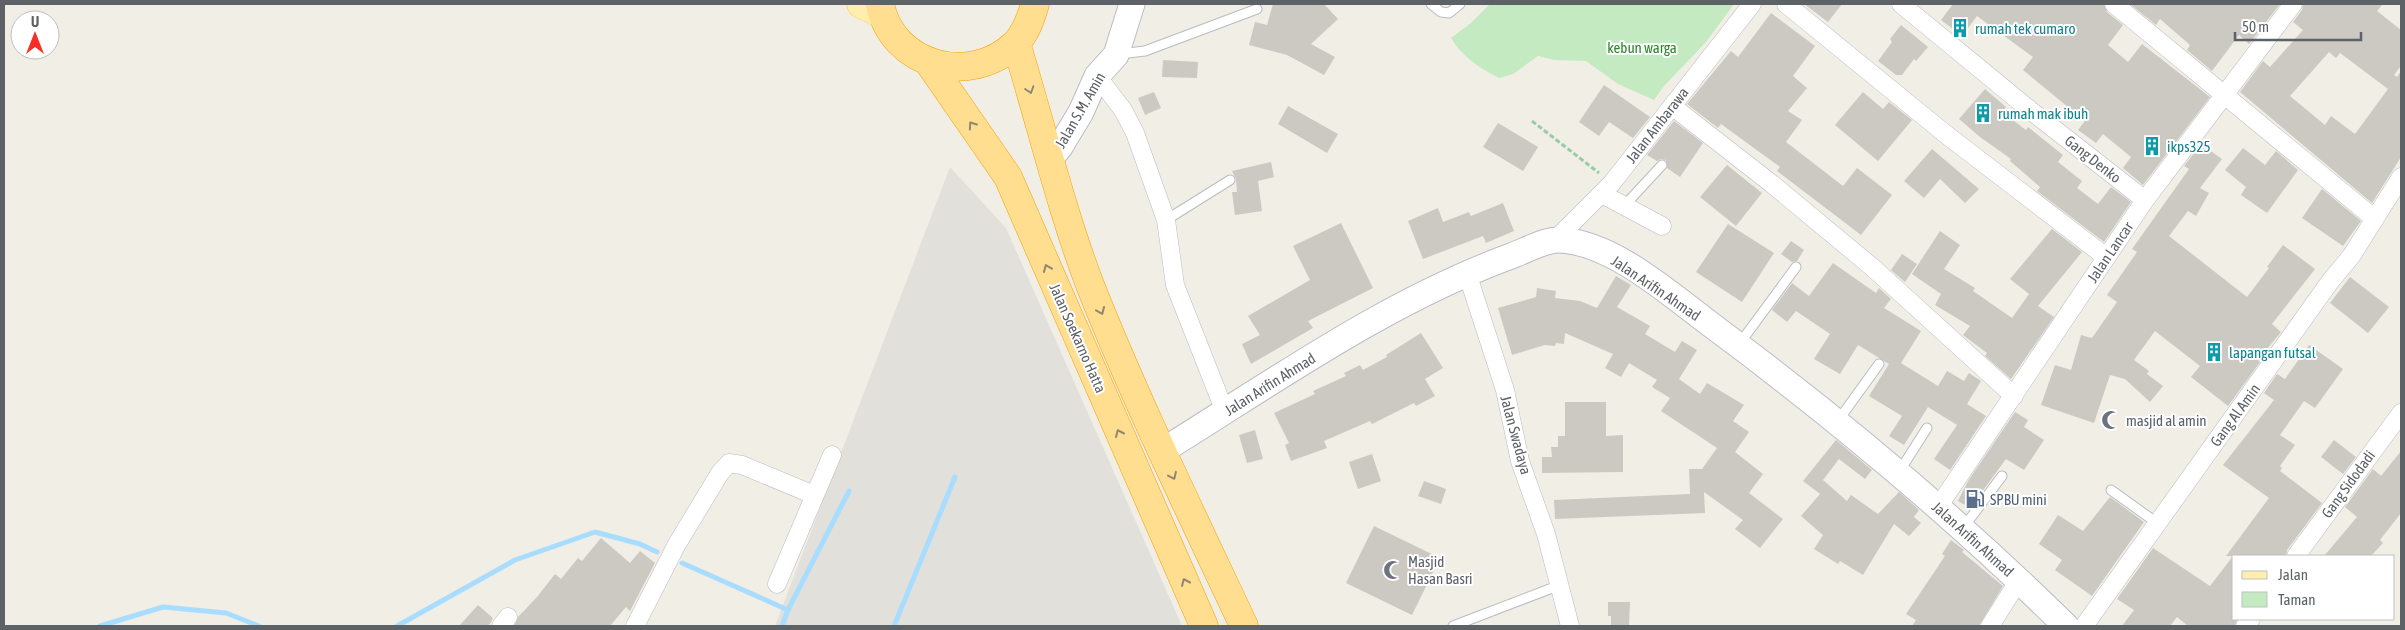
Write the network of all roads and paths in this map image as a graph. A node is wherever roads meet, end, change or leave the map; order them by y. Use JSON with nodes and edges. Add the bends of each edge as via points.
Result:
{"nodes":[{"id":1,"x":1035,"y":4,"type":"edge"},
{"id":2,"x":1132,"y":4,"type":"edge"},
{"id":3,"x":1431,"y":4,"type":"edge"},
{"id":4,"x":1460,"y":4,"type":"edge"},
{"id":5,"x":1752,"y":4,"type":"edge"},
{"id":6,"x":1786,"y":4,"type":"edge"},
{"id":7,"x":1902,"y":4,"type":"edge"},
{"id":8,"x":2114,"y":4,"type":"edge"},
{"id":9,"x":2293,"y":4,"type":"edge"},
{"id":10,"x":874,"y":7,"type":"edge"},
{"id":11,"x":1257,"y":9,"type":"dead end"},
{"id":12,"x":1016,"y":43,"type":"junction"},
{"id":13,"x":1116,"y":55,"type":"junction"},
{"id":14,"x":929,"y":63,"type":"junction"},
{"id":15,"x":1097,"y":76,"type":"junction"},
{"id":16,"x":2226,"y":94,"type":"junction"},
{"id":17,"x":1672,"y":106,"type":"junction"},
{"id":18,"x":1532,"y":122,"type":"dead end"},
{"id":19,"x":1050,"y":160,"type":"junction"},
{"id":20,"x":1662,"y":165,"type":"dead end"},
{"id":21,"x":2401,"y":177,"type":"edge"},
{"id":22,"x":1230,"y":180,"type":"dead end"},
{"id":23,"x":1607,"y":188,"type":"junction"},
{"id":24,"x":2145,"y":200,"type":"junction"},
{"id":25,"x":1625,"y":205,"type":"junction"},
{"id":26,"x":2375,"y":219,"type":"junction"},
{"id":27,"x":1166,"y":220,"type":"junction"},
{"id":28,"x":1662,"y":226,"type":"dead end"},
{"id":29,"x":1555,"y":240,"type":"junction"},
{"id":30,"x":2106,"y":257,"type":"junction"},
{"id":31,"x":1796,"y":267,"type":"dead end"},
{"id":32,"x":1467,"y":273,"type":"junction"},
{"id":33,"x":1738,"y":345,"type":"junction"},
{"id":34,"x":1879,"y":364,"type":"dead end"},
{"id":35,"x":2014,"y":396,"type":"junction"},
{"id":36,"x":1225,"y":412,"type":"junction"},
{"id":37,"x":2401,"y":413,"type":"edge"},
{"id":38,"x":1837,"y":422,"type":"junction"},
{"id":39,"x":1927,"y":428,"type":"dead end"},
{"id":40,"x":1162,"y":451,"type":"junction"},
{"id":41,"x":832,"y":455,"type":"dead end"},
{"id":42,"x":1899,"y":473,"type":"junction"},
{"id":43,"x":2002,"y":476,"type":"dead end"},
{"id":44,"x":2112,"y":490,"type":"dead end"},
{"id":45,"x":814,"y":495,"type":"junction"},
{"id":46,"x":1938,"y":507,"type":"junction"},
{"id":47,"x":2157,"y":524,"type":"junction"},
{"id":48,"x":1961,"y":530,"type":"junction"},
{"id":49,"x":2297,"y":555,"type":"edge"},
{"id":50,"x":2019,"y":580,"type":"junction"},
{"id":51,"x":777,"y":584,"type":"dead end"},
{"id":52,"x":1560,"y":585,"type":"junction"},
{"id":53,"x":635,"y":626,"type":"edge"},
{"id":54,"x":1204,"y":626,"type":"edge"},
{"id":55,"x":1244,"y":626,"type":"edge"},
{"id":56,"x":1454,"y":626,"type":"edge"},
{"id":57,"x":1570,"y":626,"type":"edge"},
{"id":58,"x":1990,"y":626,"type":"edge"},
{"id":59,"x":2066,"y":626,"type":"edge"},
{"id":60,"x":2084,"y":626,"type":"edge"}],
"edges":[{"from":1,"to":12,"type":"highway","via":[[1030,22]]},
{"from":2,"to":13,"type":"street","name":"Jalan S.M. Amin"},
{"from":3,"to":4,"type":"lane","via":[[1441,12],[1449,13]]},
{"from":5,"to":17,"type":"street","name":"Jalan Ambarawa"},
{"from":6,"to":30,"type":"street","via":[[1948,136]]},
{"from":7,"to":24,"type":"street","name":"Gang Denko"},
{"from":8,"to":16,"type":"street"},
{"from":9,"to":16,"type":"street","name":"Jalan Lancar"},
{"from":10,"to":14,"type":"highway","via":[[898,40]]},
{"from":11,"to":13,"type":"lane","via":[[1145,51]]},
{"from":12,"to":14,"type":"highway","via":[[997,58],[975,66],[952,68]]},
{"from":12,"to":19,"type":"highway","one_way":true},
{"from":13,"to":15,"type":"street","name":"Jalan S.M. Amin"},
{"from":54,"to":14,"type":"highway","name":"Jalan Soekarno Hatta","one_way":true,"via":[[1008,177]]},
{"from":15,"to":19,"type":"street","name":"Jalan S.M. Amin","via":[[1081,112]]},
{"from":15,"to":27,"type":"street","via":[[1123,110],[1135,133]]},
{"from":16,"to":24,"type":"street","name":"Jalan Lancar"},
{"from":16,"to":26,"type":"street"},
{"from":17,"to":23,"type":"street","name":"Jalan Ambarawa"},
{"from":17,"to":35,"type":"street","via":[[1872,267]]},
{"from":18,"to":23,"type":"path"},
{"from":19,"to":40,"type":"highway","one_way":true,"via":[[1067,221],[1091,286]]},
{"from":20,"to":25,"type":"lane"},
{"from":21,"to":26,"type":"street","name":"Gang Al Amin"},
{"from":22,"to":27,"type":"lane"},
{"from":23,"to":25,"type":"street"},
{"from":23,"to":29,"type":"street","name":"Jalan Ambarawa"},
{"from":24,"to":30,"type":"street","name":"Jalan Lancar"},
{"from":25,"to":28,"type":"street"},
{"from":26,"to":47,"type":"street","name":"Gang Al Amin"},
{"from":27,"to":36,"type":"street","via":[[1174,285]]},
{"from":29,"to":32,"type":"street","name":"Jalan Arifin Ahmad"},
{"from":29,"to":33,"type":"street","name":"Jalan Arifin Ahmad","via":[[1583,244],[1614,257]]},
{"from":30,"to":35,"type":"street","name":"Jalan Lancar"},
{"from":31,"to":33,"type":"lane"},
{"from":32,"to":36,"type":"street","name":"Jalan Arifin Ahmad","via":[[1365,325]]},
{"from":32,"to":52,"type":"street","name":"Jalan Swadaya","via":[[1504,390],[1520,461]]},
{"from":33,"to":38,"type":"street","name":"Jalan Arifin Ahmad"},
{"from":34,"to":38,"type":"lane"},
{"from":35,"to":46,"type":"street","name":"Jalan Lancar"},
{"from":36,"to":40,"type":"street","name":"Jalan Arifin Ahmad"},
{"from":37,"to":49,"type":"street","name":"Gang Sidodadi"},
{"from":38,"to":42,"type":"street","name":"Jalan Arifin Ahmad"},
{"from":39,"to":42,"type":"lane"},
{"from":40,"to":55,"type":"highway","one_way":true},
{"from":41,"to":45,"type":"street"},
{"from":42,"to":46,"type":"street","name":"Jalan Arifin Ahmad"},
{"from":43,"to":48,"type":"lane"},
{"from":44,"to":47,"type":"lane"},
{"from":45,"to":51,"type":"street"},
{"from":45,"to":53,"type":"street","via":[[742,464],[729,463],[677,544]]},
{"from":46,"to":48,"type":"street","name":"Jalan Arifin Ahmad"},
{"from":47,"to":60,"type":"street","name":"Gang Al Amin"},
{"from":48,"to":50,"type":"street","name":"Jalan Arifin Ahmad"},
{"from":50,"to":58,"type":"street"},
{"from":50,"to":59,"type":"street","name":"Jalan Arifin Ahmad"},
{"from":52,"to":56,"type":"lane"},
{"from":52,"to":57,"type":"street","name":"Jalan Swadaya"}]}
